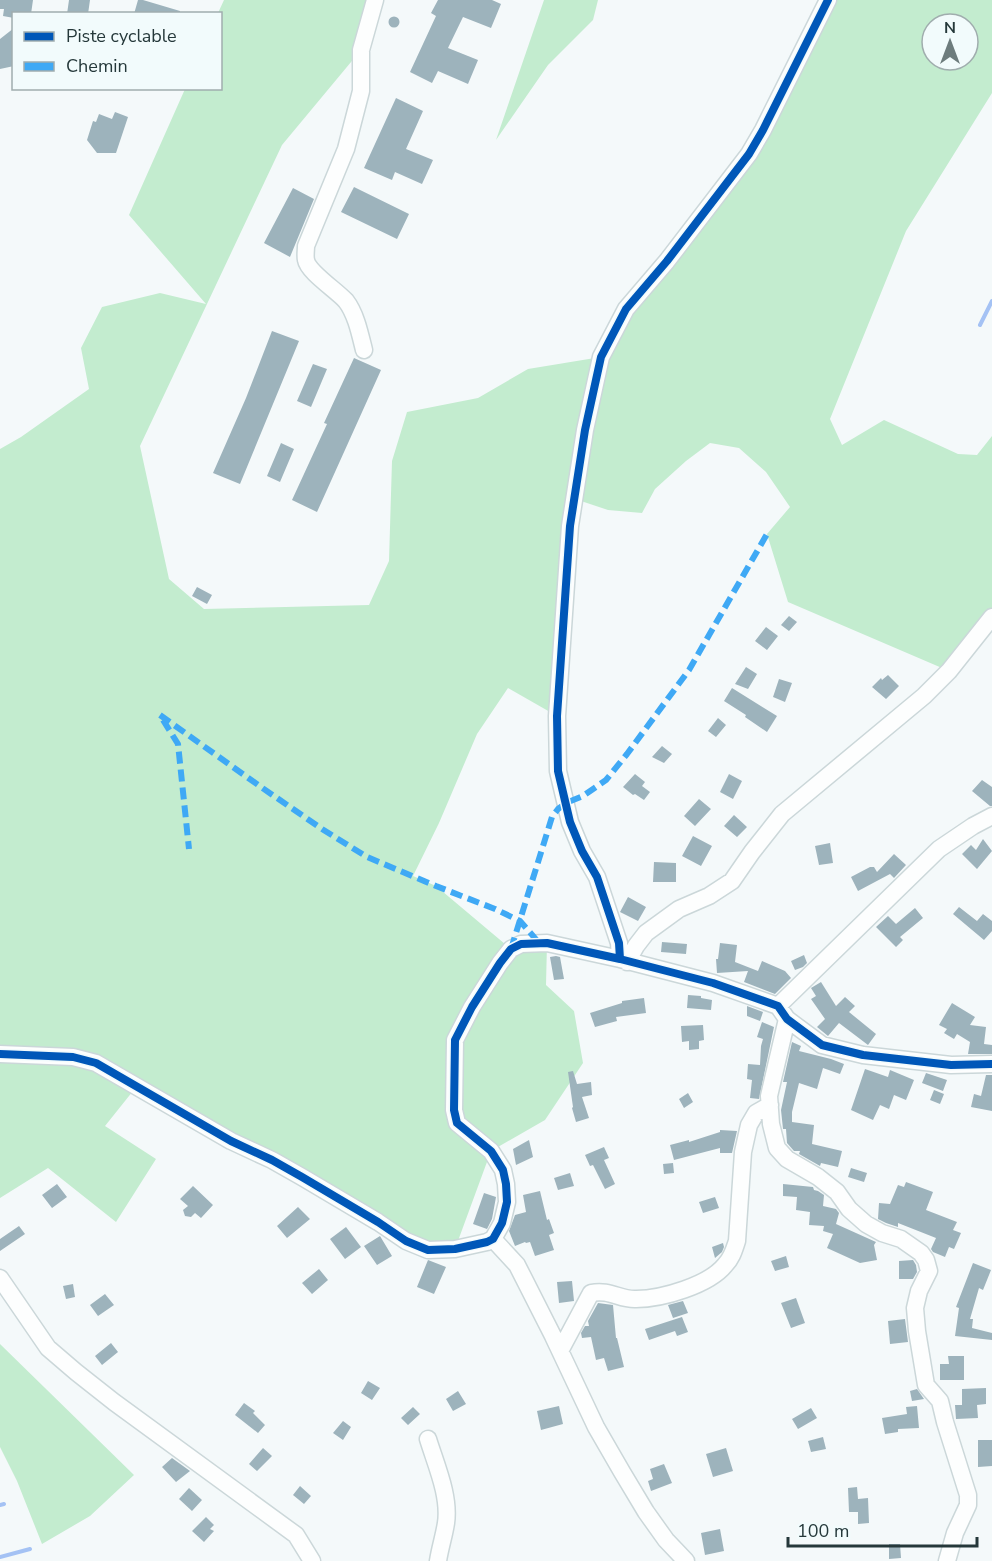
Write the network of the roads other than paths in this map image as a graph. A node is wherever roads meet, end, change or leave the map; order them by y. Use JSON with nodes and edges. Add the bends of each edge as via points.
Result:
{"nodes":[{"id":1,"x":375,"y":0,"type":"edge"},
{"id":2,"x":828,"y":0,"type":"edge"},
{"id":3,"x":364,"y":350,"type":"dead end"},
{"id":4,"x":992,"y":617,"type":"edge"},
{"id":5,"x":992,"y":816,"type":"edge"},
{"id":6,"x":624,"y":961,"type":"junction"},
{"id":7,"x":783,"y":1013,"type":"junction"},
{"id":8,"x":0,"y":1054,"type":"edge"},
{"id":9,"x":992,"y":1064,"type":"edge"},
{"id":10,"x":770,"y":1105,"type":"junction"},
{"id":11,"x":493,"y":1239,"type":"junction"},
{"id":12,"x":0,"y":1278,"type":"edge"},
{"id":13,"x":560,"y":1351,"type":"junction"},
{"id":14,"x":428,"y":1439,"type":"dead end"},
{"id":15,"x":312,"y":1561,"type":"edge"},
{"id":16,"x":438,"y":1561,"type":"edge"},
{"id":17,"x":686,"y":1561,"type":"edge"},
{"id":18,"x":947,"y":1561,"type":"edge"}],
"edges":[{"from":1,"to":3,"type":"street","via":[[361,50],[361,91],[346,149],[306,246],[310,270],[348,303]]},
{"from":2,"to":6,"type":"street","via":[[749,154],[626,309],[601,357],[585,430],[570,526],[557,716],[558,771],[570,822],[597,877]]},
{"from":4,"to":6,"type":"street","via":[[924,696],[782,814],[732,881],[679,909],[646,933]]},
{"from":5,"to":7,"type":"street","via":[[939,849]]},
{"from":6,"to":7,"type":"street","via":[[713,983]]},
{"from":6,"to":11,"type":"street","via":[[547,943],[521,944],[500,963],[455,1040],[454,1110],[458,1123],[491,1151],[503,1170],[506,1184],[507,1202]]},
{"from":7,"to":9,"type":"street","via":[[822,1045],[863,1055],[951,1065]]},
{"from":7,"to":10,"type":"street"},
{"from":8,"to":11,"type":"street","via":[[73,1057],[96,1063],[428,1250],[455,1249]]},
{"from":10,"to":13,"type":"street","via":[[756,1113],[749,1125],[743,1152],[737,1240],[724,1267],[699,1284],[664,1296],[634,1300],[602,1291],[591,1293]]},
{"from":10,"to":18,"type":"street","via":[[777,1148],[788,1159],[837,1192],[866,1224],[901,1239],[926,1260],[929,1271],[915,1308],[926,1385],[940,1401],[968,1495],[968,1505]]},
{"from":11,"to":13,"type":"street","via":[[517,1265]]},
{"from":12,"to":15,"type":"street","via":[[48,1348],[114,1402],[296,1535]]},
{"from":13,"to":17,"type":"street","via":[[622,1472],[666,1540]]},
{"from":14,"to":16,"type":"street","via":[[446,1504],[447,1522]]}]}
